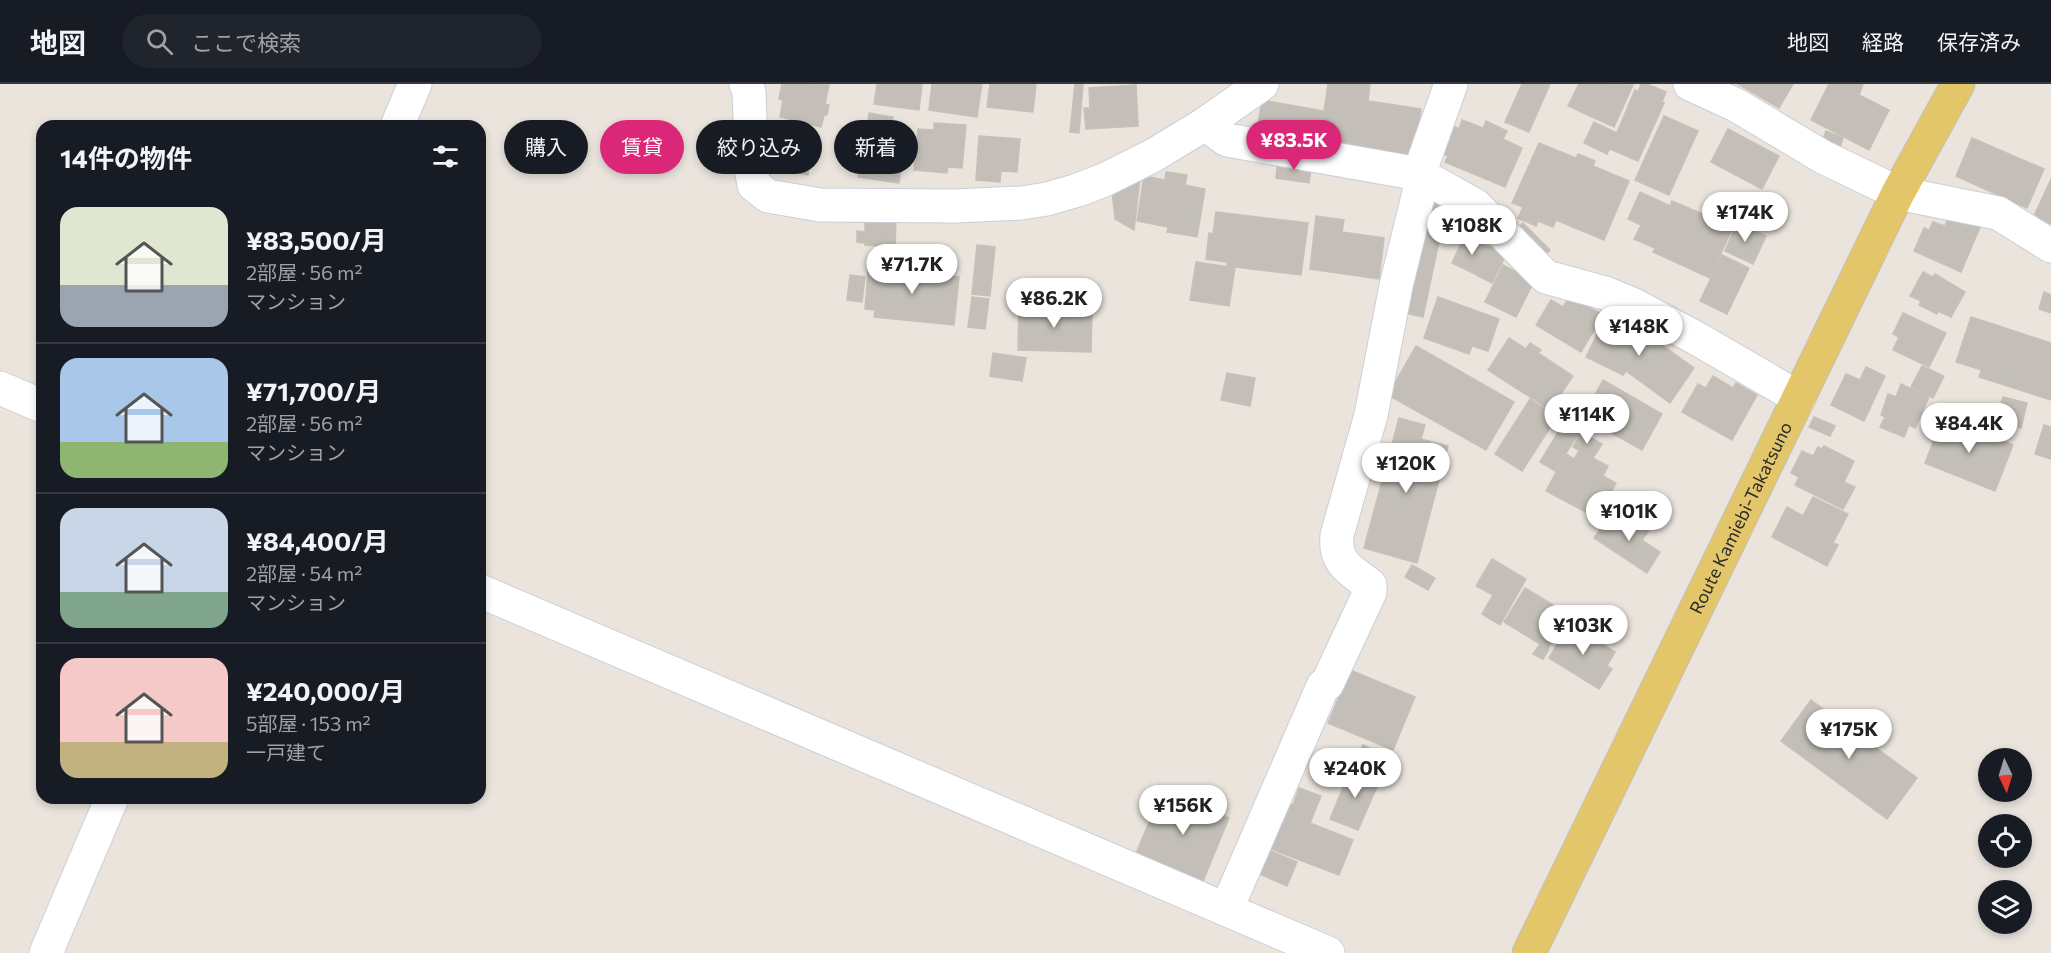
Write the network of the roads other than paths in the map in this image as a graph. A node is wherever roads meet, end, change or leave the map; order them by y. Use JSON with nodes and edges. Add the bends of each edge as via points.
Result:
{"nodes":[{"id":1,"x":415,"y":84,"type":"edge"},
{"id":2,"x":746,"y":84,"type":"edge"},
{"id":3,"x":1262,"y":84,"type":"edge"},
{"id":4,"x":1451,"y":84,"type":"edge"},
{"id":5,"x":1690,"y":84,"type":"edge"},
{"id":6,"x":1958,"y":84,"type":"edge"},
{"id":7,"x":400,"y":120,"type":"edge"},
{"id":8,"x":1205,"y":124,"type":"junction"},
{"id":9,"x":1421,"y":175,"type":"junction"},
{"id":10,"x":1898,"y":193,"type":"junction"},
{"id":11,"x":2051,"y":246,"type":"edge"},
{"id":12,"x":0,"y":388,"type":"edge"},
{"id":13,"x":1798,"y":398,"type":"junction"},
{"id":14,"x":36,"y":403,"type":"edge"},
{"id":15,"x":486,"y":594,"type":"edge"},
{"id":16,"x":109,"y":804,"type":"edge"},
{"id":17,"x":1227,"y":908,"type":"junction"},
{"id":18,"x":46,"y":953,"type":"edge"},
{"id":19,"x":1328,"y":953,"type":"edge"},
{"id":20,"x":1529,"y":953,"type":"edge"}],
"edges":[{"from":1,"to":7,"type":"street"},
{"from":2,"to":8,"type":"street","via":[[754,185],[768,196],[820,205],[955,206],[1047,199],[1104,180]]},
{"from":3,"to":8,"type":"street"},
{"from":4,"to":9,"type":"street"},
{"from":5,"to":10,"type":"street"},
{"from":6,"to":10,"type":"main road","name":"Route Kamiebi-Takatsuno"},
{"from":8,"to":9,"type":"street","via":[[1227,140]]},
{"from":9,"to":13,"type":"street","via":[[1476,206],[1546,277],[1634,305]]},
{"from":9,"to":17,"type":"street","via":[[1371,415],[1337,535],[1342,563],[1370,585],[1370,592],[1323,686]]},
{"from":10,"to":11,"type":"street","via":[[1998,213]]},
{"from":10,"to":13,"type":"main road","name":"Route Kamiebi-Takatsuno"},
{"from":12,"to":14,"type":"street"},
{"from":13,"to":20,"type":"main road","name":"Route Kamiebi-Takatsuno"},
{"from":15,"to":17,"type":"street"},
{"from":16,"to":18,"type":"street"},
{"from":17,"to":19,"type":"street"}]}
